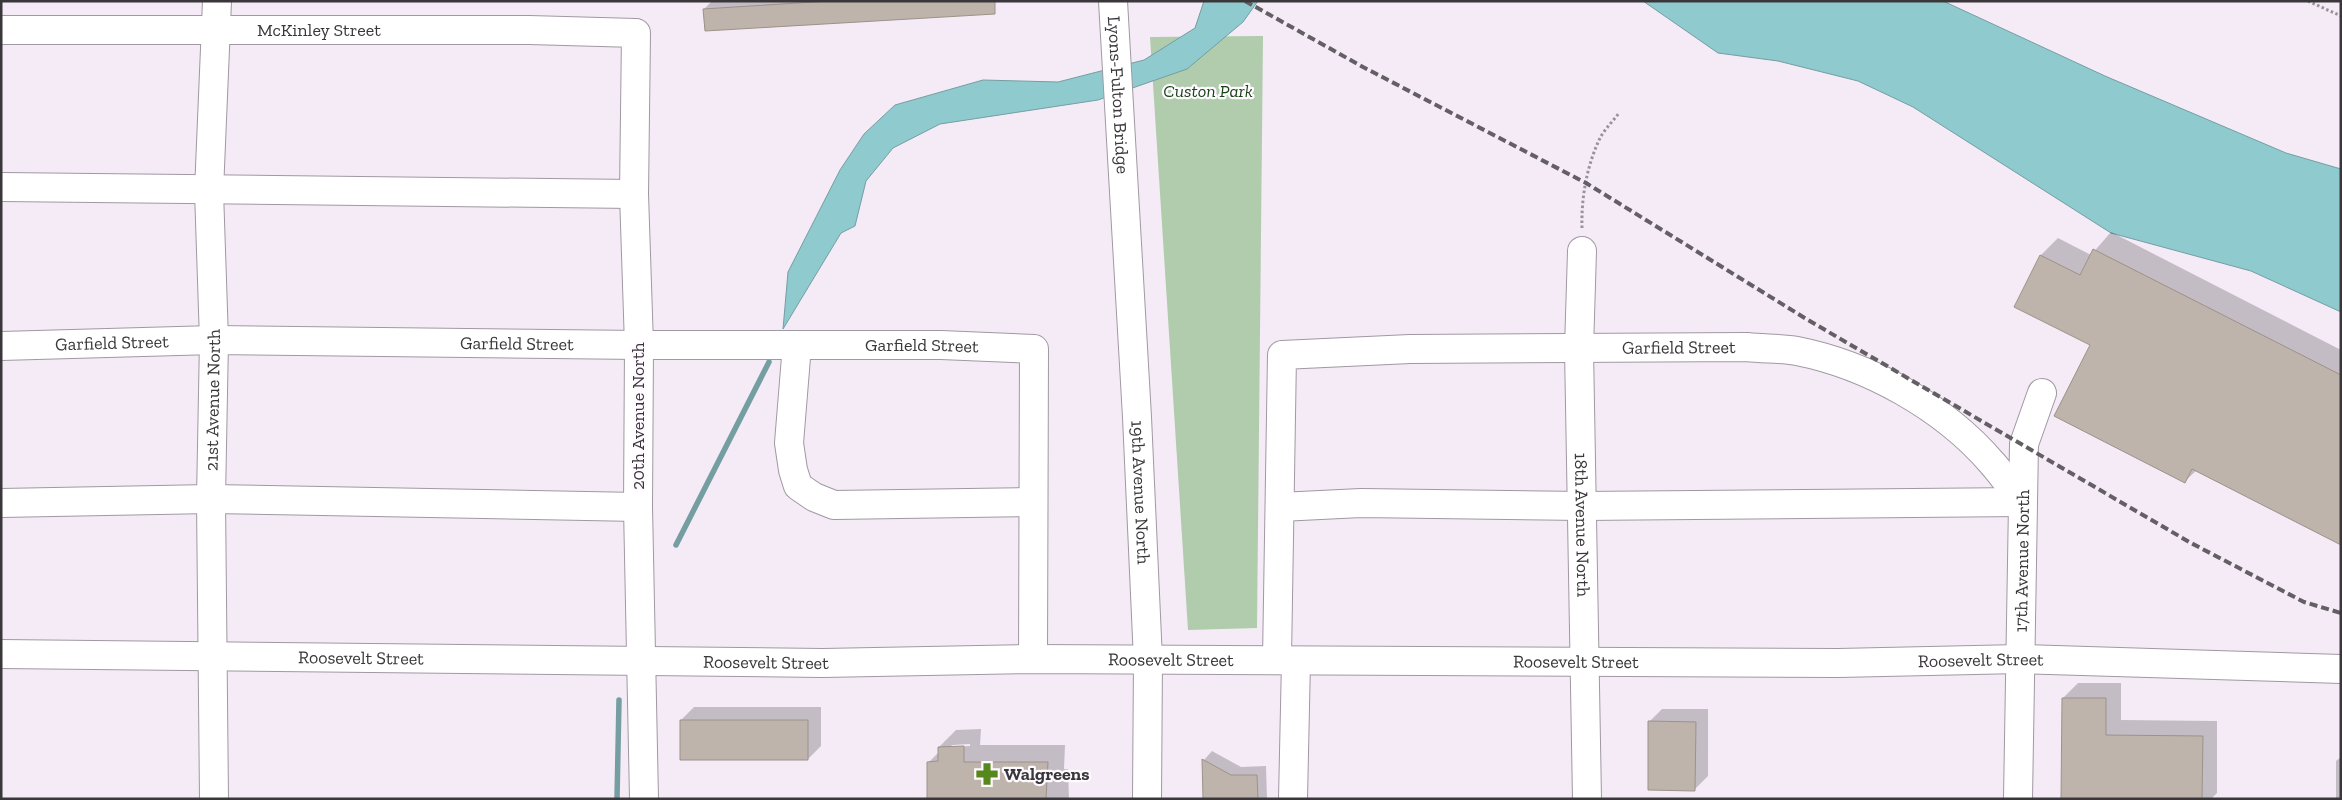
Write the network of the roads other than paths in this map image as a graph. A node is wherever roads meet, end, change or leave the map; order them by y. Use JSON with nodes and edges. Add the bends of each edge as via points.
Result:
{"nodes":[{"id":1,"x":217,"y":1,"type":"edge"},
{"id":2,"x":1113,"y":1,"type":"edge"},
{"id":3,"x":216,"y":29,"type":"junction"},
{"id":4,"x":1,"y":30,"type":"edge"},
{"id":5,"x":636,"y":33,"type":"joint"},
{"id":6,"x":1124,"y":187,"type":"joint"},
{"id":7,"x":1,"y":188,"type":"edge"},
{"id":8,"x":209,"y":191,"type":"junction"},
{"id":9,"x":634,"y":194,"type":"junction"},
{"id":10,"x":1582,"y":251,"type":"road end"},
{"id":11,"x":214,"y":340,"type":"junction"},
{"id":12,"x":639,"y":345,"type":"junction"},
{"id":13,"x":797,"y":345,"type":"junction"},
{"id":14,"x":1,"y":346,"type":"edge"},
{"id":15,"x":1579,"y":350,"type":"junction"},
{"id":16,"x":2042,"y":393,"type":"dead end"},
{"id":17,"x":211,"y":498,"type":"junction"},
{"id":18,"x":1033,"y":502,"type":"junction"},
{"id":19,"x":2022,"y":502,"type":"junction"},
{"id":20,"x":1,"y":503,"type":"edge"},
{"id":21,"x":1582,"y":506,"type":"junction"},
{"id":22,"x":638,"y":507,"type":"junction"},
{"id":23,"x":1280,"y":507,"type":"junction"},
{"id":24,"x":1,"y":654,"type":"edge"},
{"id":25,"x":212,"y":655,"type":"junction"},
{"id":26,"x":1033,"y":659,"type":"junction"},
{"id":27,"x":2020,"y":659,"type":"junction"},
{"id":28,"x":1148,"y":660,"type":"junction"},
{"id":29,"x":1287,"y":660,"type":"junction"},
{"id":30,"x":1585,"y":660,"type":"junction"},
{"id":31,"x":642,"y":661,"type":"junction"},
{"id":32,"x":2341,"y":669,"type":"edge"},
{"id":33,"x":214,"y":799,"type":"edge"},
{"id":34,"x":644,"y":799,"type":"edge"},
{"id":35,"x":1147,"y":799,"type":"edge"},
{"id":36,"x":1293,"y":799,"type":"edge"},
{"id":37,"x":1587,"y":799,"type":"edge"},
{"id":38,"x":2018,"y":799,"type":"edge"}],
"edges":[{"from":1,"to":3,"type":"street","name":"21st Avenue North"},
{"from":2,"to":6,"type":"street","name":"Lyons-Fulton Bridge"},
{"from":3,"to":4,"type":"street","name":"McKinley Street"},
{"from":3,"to":5,"type":"street","name":"McKinley Street"},
{"from":3,"to":8,"type":"street","name":"21st Avenue North"},
{"from":5,"to":9,"type":"street","name":"20th Avenue North"},
{"from":6,"to":28,"type":"street","name":"19th Avenue North"},
{"from":7,"to":8,"type":"street"},
{"from":8,"to":9,"type":"street"},
{"from":8,"to":11,"type":"street","name":"21st Avenue North"},
{"from":9,"to":12,"type":"street","name":"20th Avenue North"},
{"from":10,"to":15,"type":"street","name":"18th Avenue North"},
{"from":11,"to":12,"type":"street","name":"Garfield Street"},
{"from":11,"to":14,"type":"street","name":"Garfield Street"},
{"from":11,"to":17,"type":"street","name":"21st Avenue North"},
{"from":12,"to":13,"type":"street","name":"Garfield Street"},
{"from":12,"to":22,"type":"street","name":"20th Avenue North"},
{"from":13,"to":18,"type":"street","via":[[789,443],[798,486],[814,497],[834,505]]},
{"from":13,"to":18,"type":"street","name":"Garfield Street","via":[[941,344],[1034,349]]},
{"from":15,"to":19,"type":"street","name":"Garfield Street","via":[[1747,347],[1795,351],[1845,363],[1902,390],[1952,425],[1992,462]]},
{"from":15,"to":21,"type":"street","name":"18th Avenue North"},
{"from":15,"to":23,"type":"street","name":"Garfield Street","via":[[1410,349],[1282,355]]},
{"from":16,"to":19,"type":"street","name":"17th Avenue North","via":[[2024,444]]},
{"from":17,"to":20,"type":"street"},
{"from":17,"to":22,"type":"street"},
{"from":17,"to":25,"type":"street","name":"21st Avenue North"},
{"from":18,"to":26,"type":"street"},
{"from":19,"to":21,"type":"street"},
{"from":19,"to":27,"type":"street","name":"17th Avenue North"},
{"from":21,"to":23,"type":"street","via":[[1361,503]]},
{"from":21,"to":30,"type":"street","name":"18th Avenue North"},
{"from":22,"to":31,"type":"street","name":"20th Avenue North"},
{"from":23,"to":29,"type":"street"},
{"from":24,"to":25,"type":"street","name":"Roosevelt Street"},
{"from":25,"to":31,"type":"street","name":"Roosevelt Street"},
{"from":25,"to":33,"type":"street","name":"21st Avenue North"},
{"from":26,"to":28,"type":"street","name":"Roosevelt Street"},
{"from":26,"to":31,"type":"street","name":"Roosevelt Street","via":[[823,663]]},
{"from":27,"to":30,"type":"street","name":"Roosevelt Street","via":[[1838,663]]},
{"from":27,"to":32,"type":"street","name":"Roosevelt Street"},
{"from":27,"to":38,"type":"street","name":"17th Avenue North"},
{"from":28,"to":29,"type":"street","name":"Roosevelt Street"},
{"from":28,"to":35,"type":"street","name":"19th Avenue North"},
{"from":29,"to":30,"type":"street","name":"Roosevelt Street"},
{"from":29,"to":36,"type":"street"},
{"from":30,"to":37,"type":"street","name":"18th Avenue North"},
{"from":31,"to":34,"type":"street","name":"20th Avenue North"}]}
